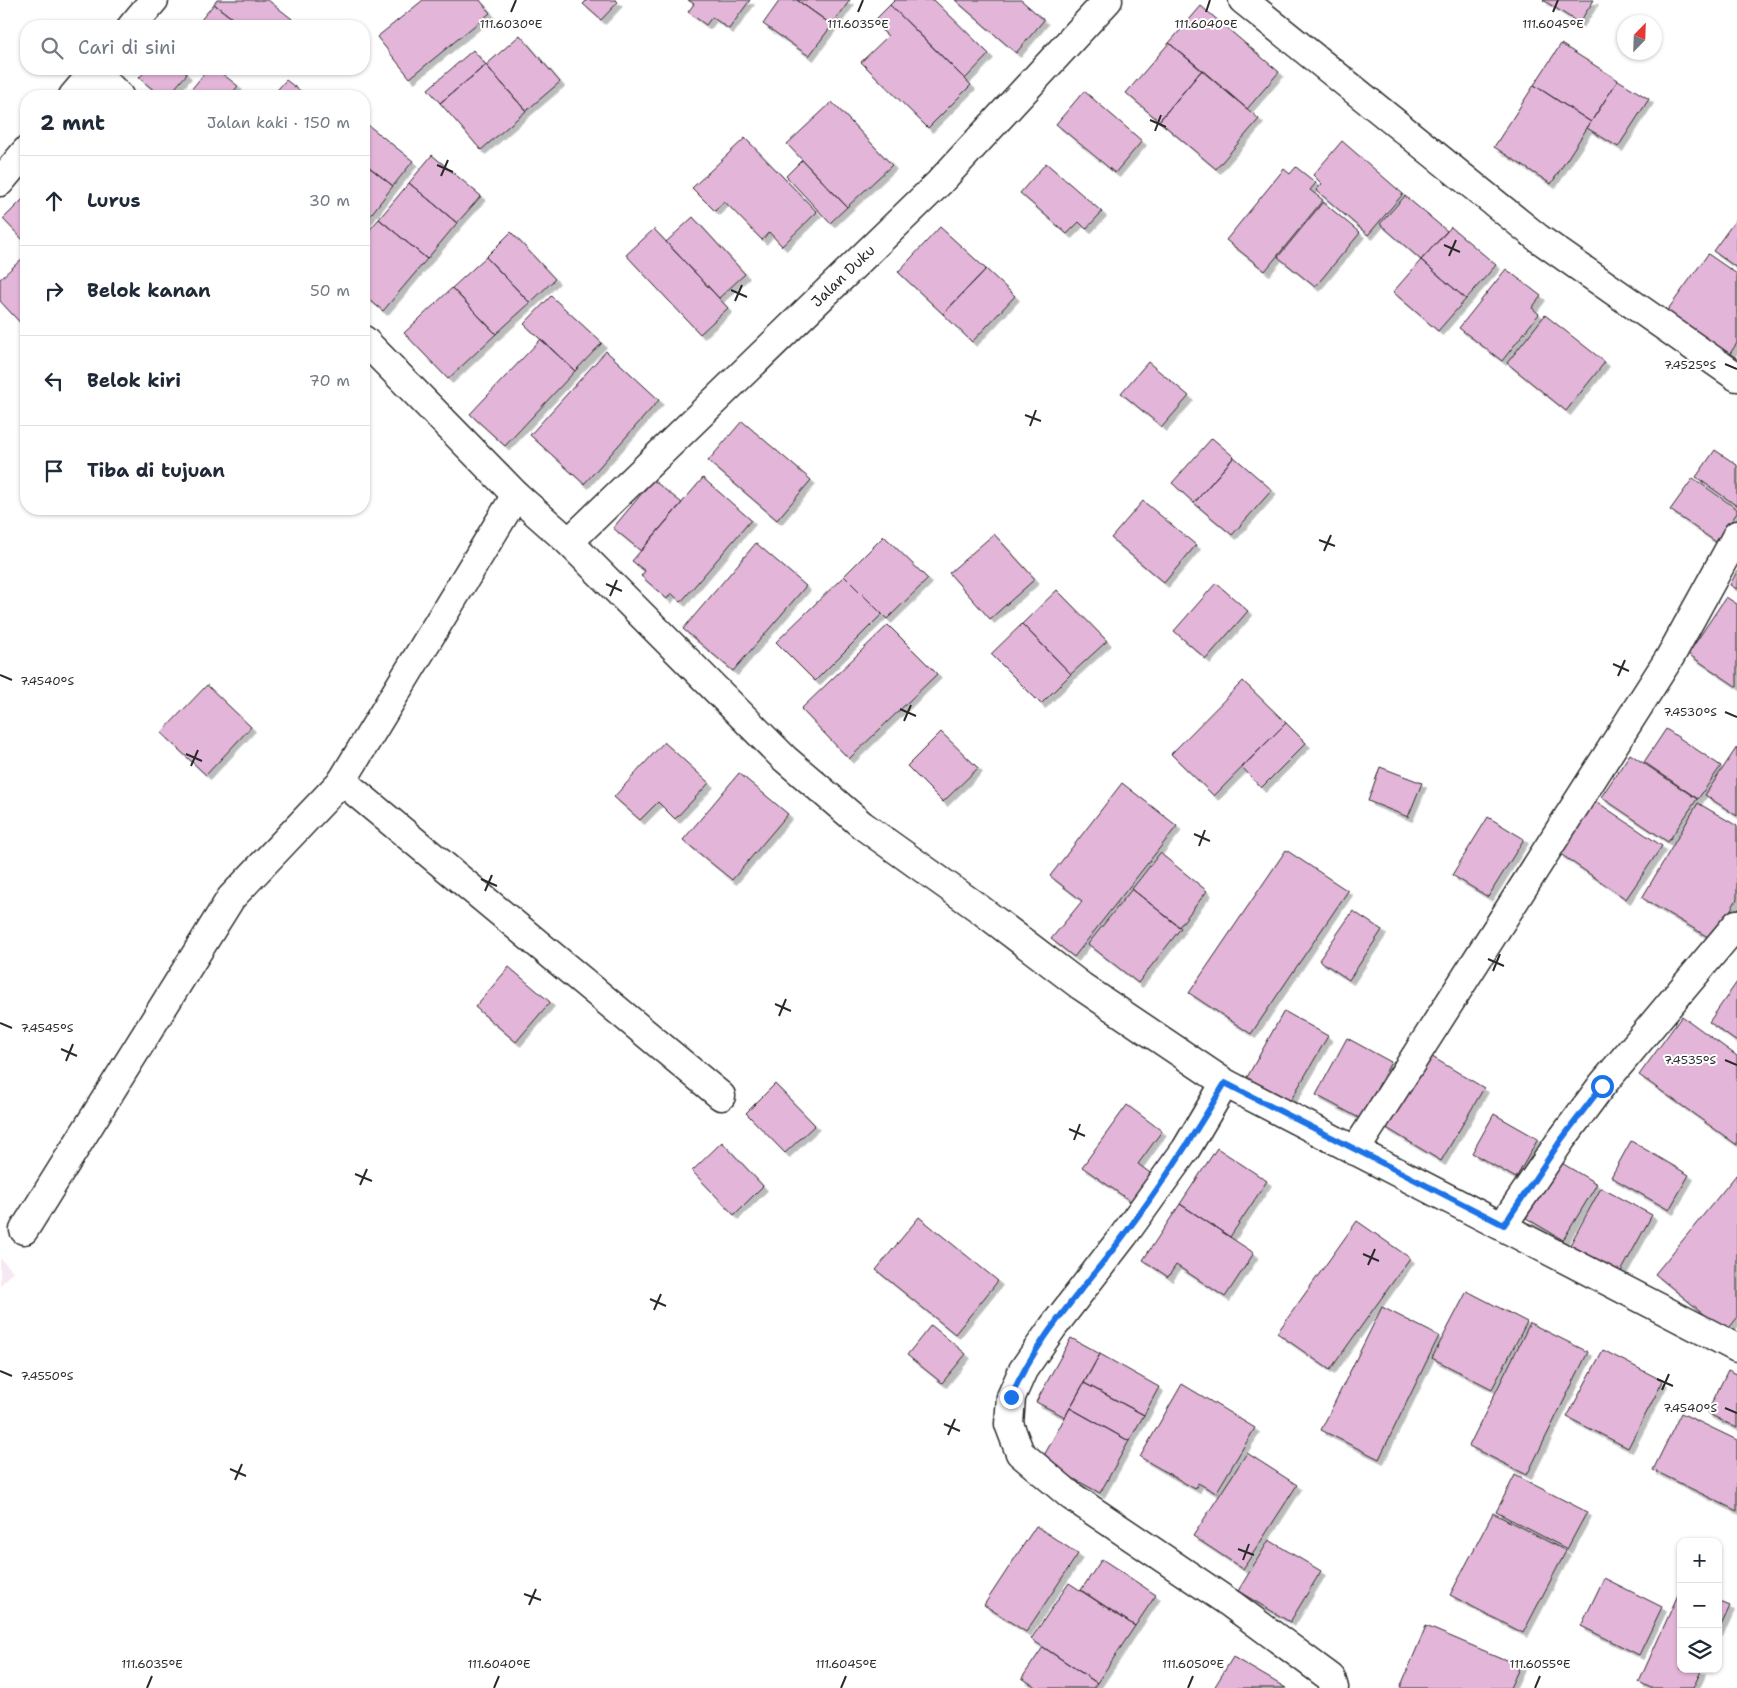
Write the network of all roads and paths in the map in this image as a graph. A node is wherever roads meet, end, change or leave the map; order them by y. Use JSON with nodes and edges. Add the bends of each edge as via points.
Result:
{"nodes":[{"id":1,"x":154,"y":0,"type":"edge"},
{"id":2,"x":1108,"y":0,"type":"edge"},
{"id":3,"x":1244,"y":0,"type":"edge"},
{"id":4,"x":137,"y":20,"type":"edge"},
{"id":5,"x":91,"y":75,"type":"edge"},
{"id":6,"x":100,"y":75,"type":"edge"},
{"id":7,"x":78,"y":90,"type":"edge"},
{"id":8,"x":114,"y":90,"type":"edge"},
{"id":9,"x":20,"y":158,"type":"edge"},
{"id":10,"x":0,"y":182,"type":"edge"},
{"id":11,"x":370,"y":346,"type":"edge"},
{"id":12,"x":1737,"y":377,"type":"edge"},
{"id":13,"x":516,"y":495,"type":"junction"},
{"id":14,"x":1737,"y":535,"type":"edge"},
{"id":15,"x":569,"y":542,"type":"junction"},
{"id":16,"x":342,"y":782,"type":"junction"},
{"id":17,"x":1737,"y":924,"type":"edge"},
{"id":18,"x":1225,"y":1083,"type":"junction"},
{"id":19,"x":721,"y":1096,"type":"dead end"},
{"id":20,"x":1354,"y":1151,"type":"junction"},
{"id":21,"x":1504,"y":1225,"type":"junction"},
{"id":22,"x":24,"y":1230,"type":"dead end"},
{"id":23,"x":1737,"y":1348,"type":"edge"},
{"id":24,"x":1334,"y":1688,"type":"edge"}],
"edges":[{"from":1,"to":4,"type":"street"},
{"from":2,"to":15,"type":"street","name":"Jalan Duku","via":[[939,183]]},
{"from":3,"to":12,"type":"street","via":[[1538,238]]},
{"from":5,"to":7,"type":"street"},
{"from":6,"to":8,"type":"street"},
{"from":9,"to":10,"type":"street"},
{"from":11,"to":13,"type":"street"},
{"from":13,"to":15,"type":"street"},
{"from":13,"to":16,"type":"street"},
{"from":14,"to":20,"type":"street","via":[[1670,657]]},
{"from":15,"to":18,"type":"street","via":[[784,758],[862,825],[1080,986]]},
{"from":16,"to":19,"type":"street"},
{"from":16,"to":22,"type":"street","via":[[231,898]]},
{"from":17,"to":21,"type":"street","via":[[1602,1086]]},
{"from":18,"to":20,"type":"street"},
{"from":18,"to":24,"type":"street","via":[[1186,1149],[1023,1370],[1011,1397],[1009,1424],[1020,1453],[1071,1496],[1239,1610],[1331,1678]]},
{"from":20,"to":21,"type":"street"},
{"from":21,"to":23,"type":"street"}]}
